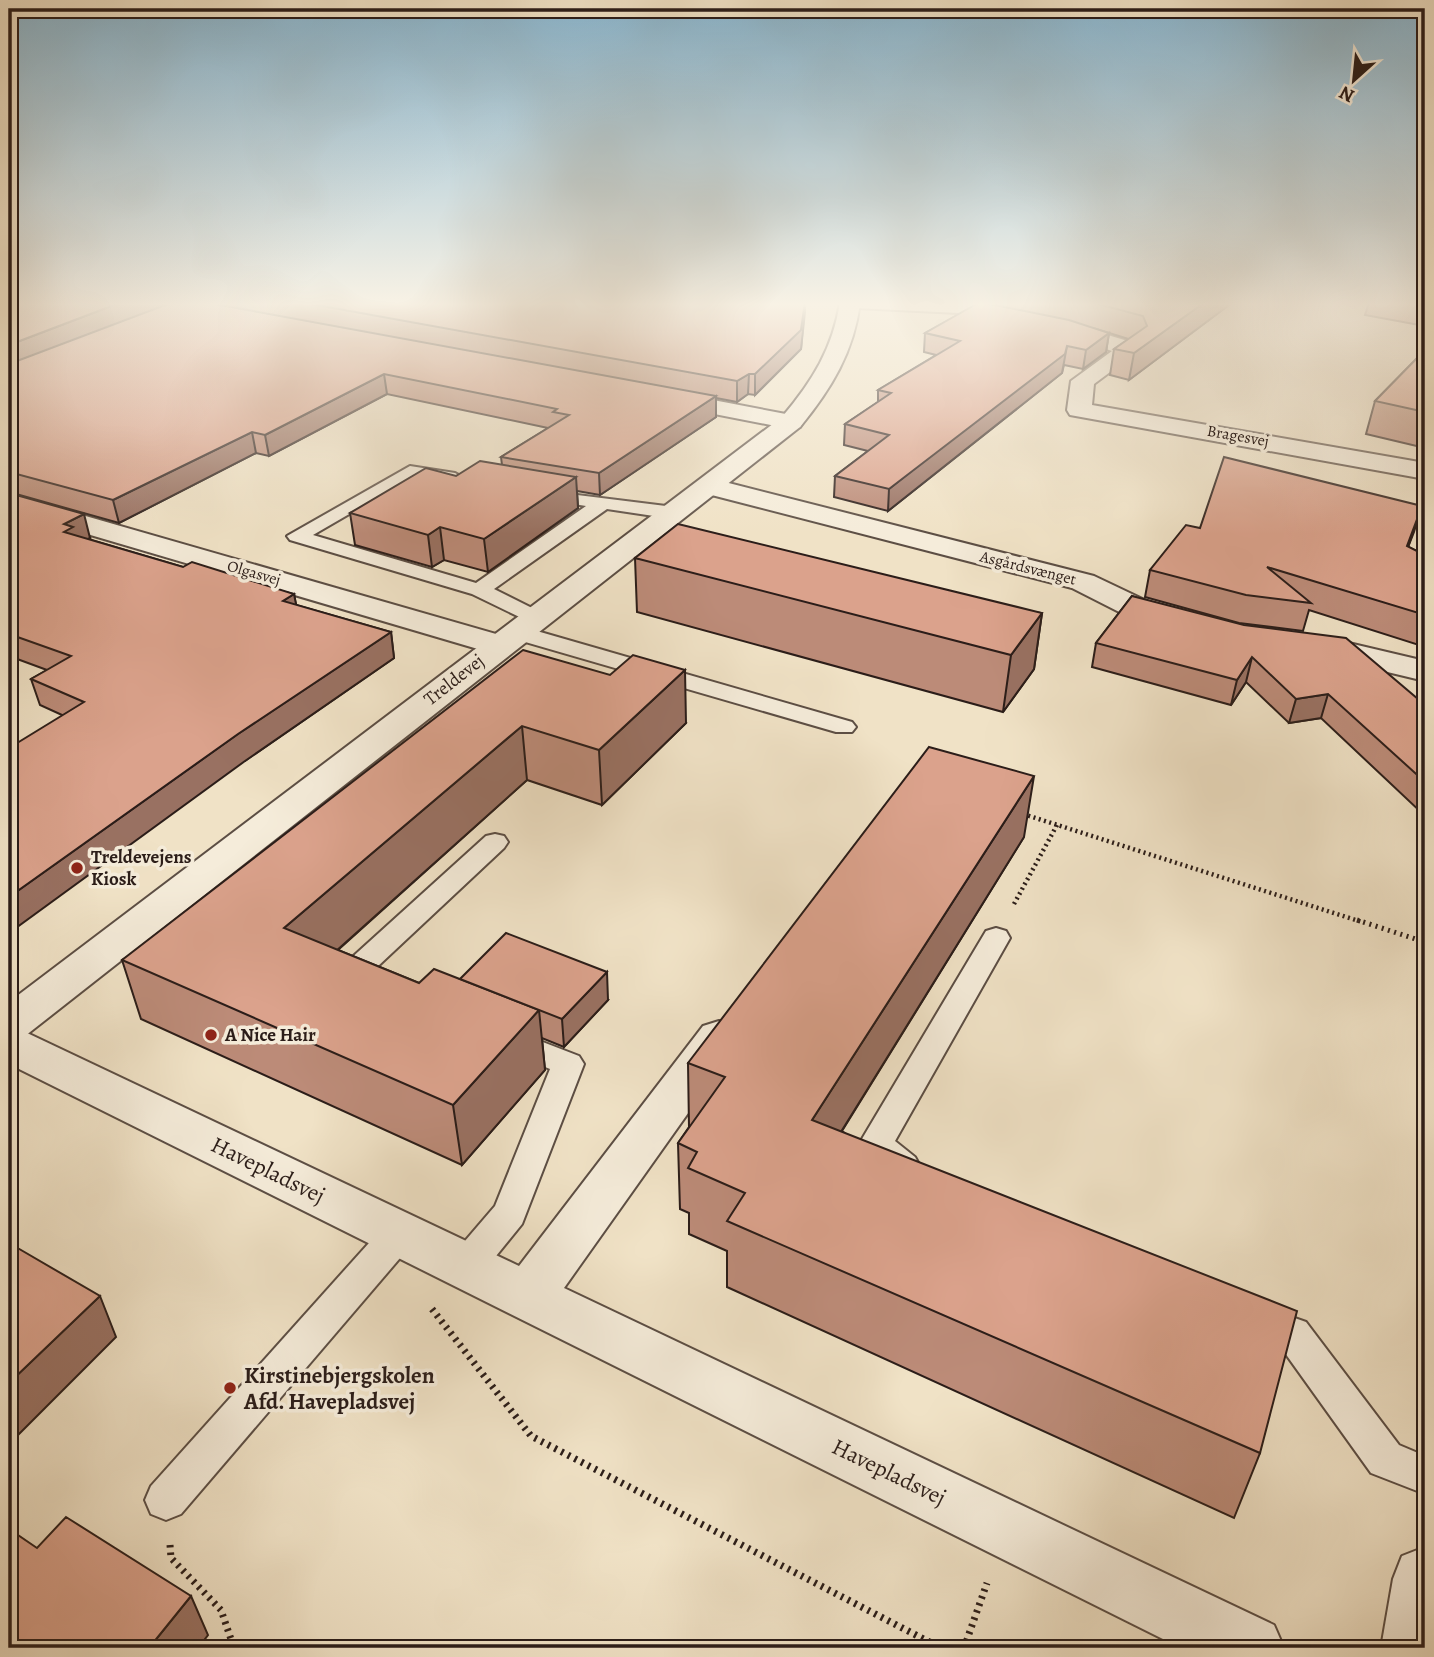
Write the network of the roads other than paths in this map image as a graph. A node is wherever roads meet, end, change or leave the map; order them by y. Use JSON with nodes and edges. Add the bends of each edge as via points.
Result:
{"nodes":[{"id":1,"x":824,"y":379,"type":"edge"},
{"id":2,"x":1085,"y":379,"type":"edge"},
{"id":3,"x":641,"y":393,"type":"edge"},
{"id":4,"x":791,"y":422,"type":"junction"},
{"id":5,"x":1425,"y":471,"type":"edge"},
{"id":6,"x":477,"y":482,"type":"edge"},
{"id":7,"x":709,"y":486,"type":"junction"},
{"id":8,"x":527,"y":491,"type":"edge"},
{"id":9,"x":9,"y":502,"type":"edge"},
{"id":10,"x":601,"y":504,"type":"junction"},
{"id":11,"x":674,"y":513,"type":"junction"},
{"id":12,"x":479,"y":590,"type":"junction"},
{"id":13,"x":1199,"y":626,"type":"edge"},
{"id":14,"x":516,"y":631,"type":"junction"},
{"id":15,"x":1291,"y":643,"type":"edge"},
{"id":16,"x":1425,"y":671,"type":"edge"},
{"id":17,"x":844,"y":727,"type":"dead end"},
{"id":18,"x":495,"y":842,"type":"dead end"},
{"id":19,"x":996,"y":938,"type":"road end"},
{"id":20,"x":410,"y":1000,"type":"edge"},
{"id":21,"x":743,"y":1005,"type":"edge"},
{"id":22,"x":11,"y":1024,"type":"edge"},
{"id":23,"x":483,"y":1030,"type":"edge"},
{"id":24,"x":929,"y":1187,"type":"edge"},
{"id":25,"x":386,"y":1249,"type":"junction"},
{"id":26,"x":466,"y":1266,"type":"junction"},
{"id":27,"x":527,"y":1297,"type":"junction"},
{"id":28,"x":1230,"y":1310,"type":"edge"},
{"id":29,"x":1425,"y":1475,"type":"edge"},
{"id":30,"x":166,"y":1500,"type":"road end"},
{"id":31,"x":1425,"y":1579,"type":"edge"},
{"id":32,"x":1251,"y":1648,"type":"edge"},
{"id":33,"x":1414,"y":1648,"type":"edge"}],
"edges":[{"from":1,"to":4,"type":"street","name":"Treldevej"},
{"from":2,"to":5,"type":"street","name":"Bragesvej","via":[[1079,410]]},
{"from":3,"to":4,"type":"street"},
{"from":4,"to":7,"type":"street","name":"Treldevej"},
{"from":6,"to":12,"type":"lane","via":[[410,471],[297,537]]},
{"from":7,"to":11,"type":"street","name":"Treldevej"},
{"from":7,"to":13,"type":"street","name":"Asgårdsvænget","via":[[1083,582],[1144,612]]},
{"from":8,"to":10,"type":"lane"},
{"from":9,"to":14,"type":"street","name":"Olgasvej"},
{"from":10,"to":11,"type":"lane"},
{"from":10,"to":12,"type":"lane"},
{"from":11,"to":14,"type":"street","name":"Treldevej"},
{"from":12,"to":14,"type":"lane"},
{"from":14,"to":17,"type":"lane"},
{"from":14,"to":22,"type":"street","name":"Treldevej"},
{"from":15,"to":16,"type":"street","via":[[1329,647]]},
{"from":18,"to":20,"type":"lane","via":[[358,968],[386,990]]},
{"from":19,"to":24,"type":"lane","via":[[876,1144]]},
{"from":21,"to":27,"type":"street"},
{"from":22,"to":25,"type":"street","name":"Havepladsvej"},
{"from":23,"to":26,"type":"lane","via":[[568,1065],[510,1214]]},
{"from":25,"to":26,"type":"street","name":"Havepladsvej"},
{"from":25,"to":30,"type":"lane"},
{"from":26,"to":27,"type":"street","name":"Havepladsvej"},
{"from":27,"to":32,"type":"street","name":"Havepladsvej"},
{"from":28,"to":29,"type":"lane","via":[[1293,1334],[1385,1459]]},
{"from":31,"to":33,"type":"street"}]}
